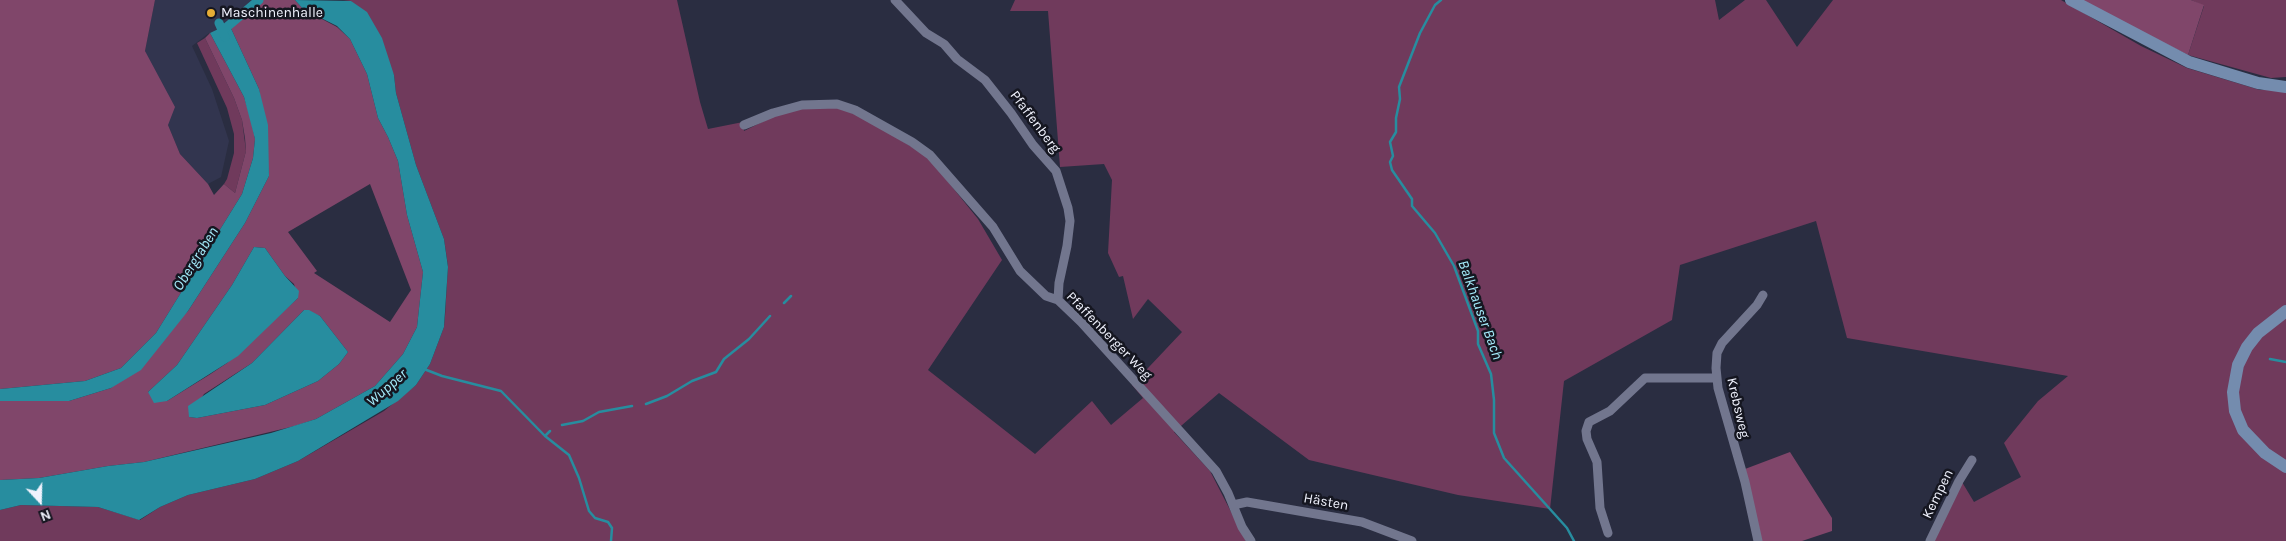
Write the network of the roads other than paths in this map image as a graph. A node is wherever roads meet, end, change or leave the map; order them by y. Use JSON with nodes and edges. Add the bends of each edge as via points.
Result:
{"nodes":[{"id":1,"x":896,"y":0,"type":"edge"},
{"id":2,"x":2071,"y":0,"type":"edge"},
{"id":3,"x":2286,"y":86,"type":"edge"},
{"id":4,"x":744,"y":125,"type":"dead end"},
{"id":5,"x":1763,"y":295,"type":"dead end"},
{"id":6,"x":1058,"y":300,"type":"junction"},
{"id":7,"x":2286,"y":311,"type":"edge"},
{"id":8,"x":1716,"y":378,"type":"junction"},
{"id":9,"x":1972,"y":460,"type":"dead end"},
{"id":10,"x":2286,"y":466,"type":"edge"},
{"id":11,"x":1233,"y":505,"type":"junction"},
{"id":12,"x":1608,"y":533,"type":"dead end"},
{"id":13,"x":1251,"y":541,"type":"edge"},
{"id":14,"x":1412,"y":541,"type":"edge"},
{"id":15,"x":1758,"y":541,"type":"edge"},
{"id":16,"x":1930,"y":541,"type":"edge"}],
"edges":[{"from":1,"to":6,"type":"street","name":"Pfaffenberg","via":[[926,33],[944,44],[957,59],[985,80],[1056,171],[1070,220]]},
{"from":2,"to":3,"type":"main road","via":[[2189,62],[2240,78]]},
{"from":4,"to":6,"type":"street","name":"Pfaffenberger Weg","via":[[802,105],[836,104],[863,115],[930,155],[993,227],[1020,271],[1046,296]]},
{"from":5,"to":8,"type":"street","name":"Krebsweg","via":[[1720,346]]},
{"from":6,"to":11,"type":"street","name":"Pfaffenberger Weg","via":[[1216,471]]},
{"from":7,"to":10,"type":"main road","via":[[2258,333],[2247,347],[2238,365],[2233,392],[2243,430],[2265,453]]},
{"from":8,"to":12,"type":"street","via":[[1645,378],[1610,410],[1590,421],[1587,439],[1597,462],[1600,508]]},
{"from":8,"to":15,"type":"street","name":"Krebsweg"},
{"from":9,"to":16,"type":"street","name":"Kempen"},
{"from":11,"to":13,"type":"street","name":"Pfaffenberger Weg"},
{"from":11,"to":14,"type":"street","name":"Hästen","via":[[1247,502],[1362,522]]}]}
